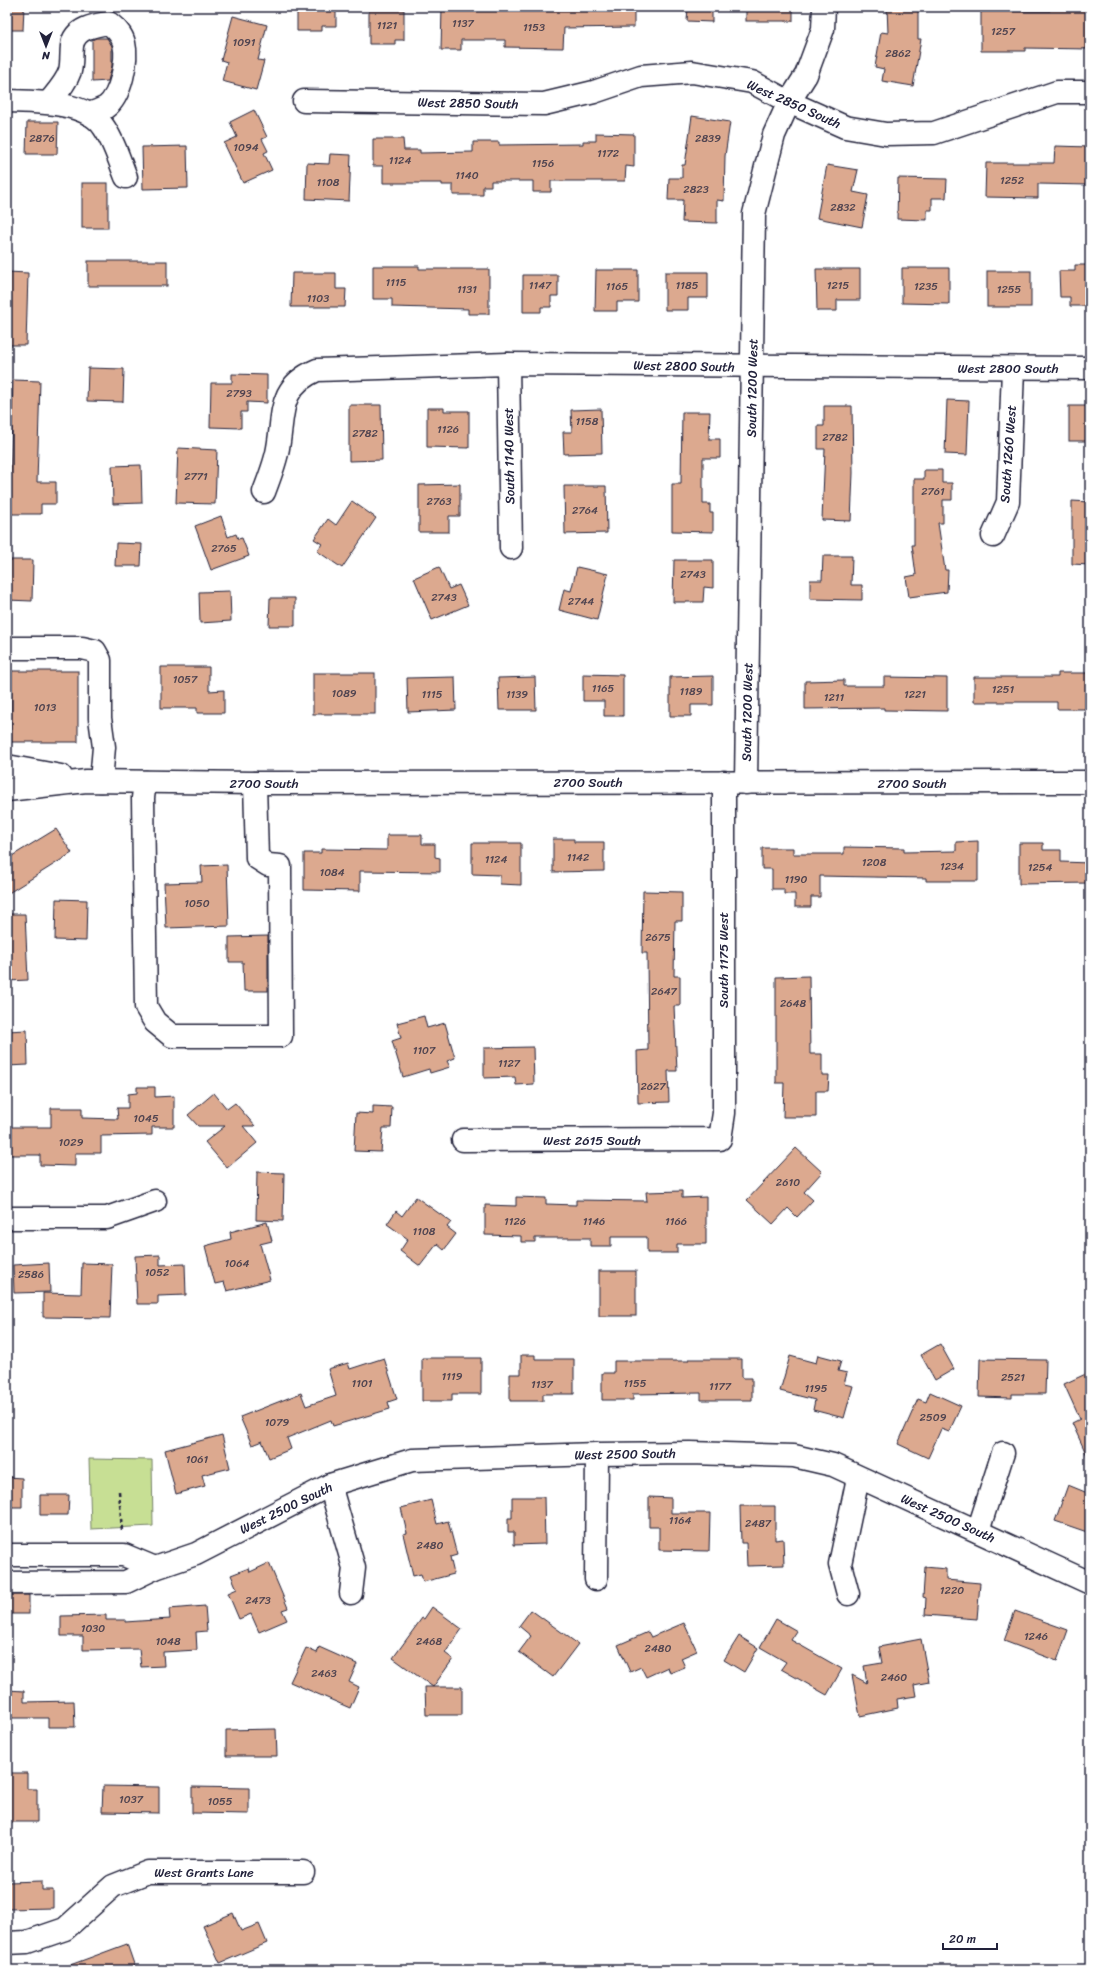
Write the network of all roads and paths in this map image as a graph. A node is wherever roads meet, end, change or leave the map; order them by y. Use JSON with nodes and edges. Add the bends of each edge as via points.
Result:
{"nodes":[{"id":1,"x":824,"y":7,"type":"edge"},
{"id":2,"x":1090,"y":92,"type":"edge"},
{"id":3,"x":7,"y":101,"type":"edge"},
{"id":4,"x":304,"y":101,"type":"dead end"},
{"id":5,"x":49,"y":102,"type":"junction"},
{"id":6,"x":789,"y":102,"type":"junction"},
{"id":7,"x":88,"y":114,"type":"junction"},
{"id":8,"x":126,"y":177,"type":"dead end"},
{"id":9,"x":508,"y":364,"type":"junction"},
{"id":10,"x":753,"y":367,"type":"junction"},
{"id":11,"x":1090,"y":368,"type":"edge"},
{"id":12,"x":1013,"y":369,"type":"junction"},
{"id":13,"x":264,"y":492,"type":"dead end"},
{"id":14,"x":993,"y":536,"type":"dead end"},
{"id":15,"x":511,"y":548,"type":"dead end"},
{"id":16,"x":7,"y":648,"type":"edge"},
{"id":17,"x":7,"y":766,"type":"edge"},
{"id":18,"x":94,"y":781,"type":"junction"},
{"id":19,"x":145,"y":782,"type":"junction"},
{"id":20,"x":724,"y":782,"type":"junction"},
{"id":21,"x":1090,"y":782,"type":"edge"},
{"id":22,"x":255,"y":783,"type":"junction"},
{"id":23,"x":746,"y":783,"type":"junction"},
{"id":24,"x":7,"y":790,"type":"edge"},
{"id":25,"x":720,"y":1139,"type":"joint"},
{"id":26,"x":463,"y":1140,"type":"dead end"},
{"id":27,"x":155,"y":1201,"type":"dead end"},
{"id":28,"x":7,"y":1218,"type":"edge"},
{"id":29,"x":597,"y":1454,"type":"junction"},
{"id":30,"x":1003,"y":1454,"type":"dead end"},
{"id":31,"x":858,"y":1478,"type":"junction"},
{"id":32,"x":330,"y":1485,"type":"junction"},
{"id":33,"x":119,"y":1491,"type":"dead end"},
{"id":34,"x":122,"y":1531,"type":"dead end"},
{"id":35,"x":978,"y":1531,"type":"junction"},
{"id":36,"x":7,"y":1555,"type":"edge"},
{"id":37,"x":155,"y":1568,"type":"junction"},
{"id":38,"x":596,"y":1579,"type":"dead end"},
{"id":39,"x":7,"y":1583,"type":"edge"},
{"id":40,"x":1090,"y":1584,"type":"edge"},
{"id":41,"x":351,"y":1593,"type":"dead end"},
{"id":42,"x":848,"y":1594,"type":"dead end"},
{"id":43,"x":302,"y":1872,"type":"dead end"},
{"id":44,"x":7,"y":1943,"type":"edge"}],
"edges":[{"from":1,"to":6,"type":"street","name":"South 1200 West","via":[[823,29],[806,75]]},
{"from":2,"to":6,"type":"street","name":"West 2850 South","via":[[1057,92],[934,133],[886,134],[845,127]]},
{"from":3,"to":5,"type":"street"},
{"from":4,"to":6,"type":"street","name":"West 2850 South","via":[[544,104],[594,92],[640,76],[692,72],[752,82]]},
{"from":5,"to":7,"type":"street"},
{"from":5,"to":7,"type":"street","via":[[66,82],[70,70],[72,44],[76,36],[85,28],[109,23],[124,42],[120,88],[106,106]]},
{"from":6,"to":10,"type":"street","name":"South 1200 West","via":[[774,135],[754,214]]},
{"from":7,"to":8,"type":"street","via":[[102,124],[112,140]]},
{"from":9,"to":10,"type":"street","name":"West 2800 South"},
{"from":9,"to":13,"type":"street","name":"West 2800 South","via":[[317,370],[303,376],[282,406],[277,454]]},
{"from":9,"to":15,"type":"street","name":"South 1140 West"},
{"from":10,"to":12,"type":"street","name":"West 2800 South"},
{"from":10,"to":23,"type":"street","name":"South 1200 West"},
{"from":11,"to":12,"type":"street","name":"West 2800 South"},
{"from":12,"to":14,"type":"street","name":"South 1260 West","via":[[1008,502]]},
{"from":16,"to":18,"type":"street","via":[[82,648],[95,651],[100,660],[100,718],[104,747]]},
{"from":17,"to":18,"type":"street"},
{"from":18,"to":19,"type":"street","name":"2700 South"},
{"from":18,"to":24,"type":"street"},
{"from":19,"to":22,"type":"street","name":"2700 South"},
{"from":19,"to":22,"type":"street","via":[[143,798],[146,1007],[155,1022],[172,1036],[281,1036],[280,866],[268,865],[257,858]]},
{"from":20,"to":22,"type":"street","name":"2700 South"},
{"from":20,"to":23,"type":"street","name":"2700 South"},
{"from":20,"to":25,"type":"street","name":"South 1175 West","via":[[724,1114]]},
{"from":21,"to":23,"type":"street","name":"2700 South"},
{"from":25,"to":26,"type":"street","name":"West 2615 South"},
{"from":27,"to":28,"type":"street","via":[[107,1218]]},
{"from":29,"to":31,"type":"street","name":"West 2500 South","via":[[794,1456],[833,1465]]},
{"from":29,"to":32,"type":"street","name":"West 2500 South","via":[[412,1460]]},
{"from":29,"to":38,"type":"street"},
{"from":30,"to":35,"type":"street"},
{"from":31,"to":35,"type":"street","name":"West 2500 South"},
{"from":31,"to":42,"type":"street","via":[[840,1564]]},
{"from":32,"to":37,"type":"street","name":"West 2500 South","via":[[196,1554]]},
{"from":32,"to":41,"type":"street","via":[[354,1568]]},
{"from":33,"to":34,"type":"path"},
{"from":35,"to":40,"type":"street","name":"West 2500 South"},
{"from":36,"to":37,"type":"street","via":[[124,1555]]},
{"from":37,"to":39,"type":"street","name":"West 2500 South","via":[[126,1582]]},
{"from":43,"to":44,"type":"street","name":"West Grants Lane","via":[[148,1872],[113,1886],[65,1929],[27,1942]]}]}
